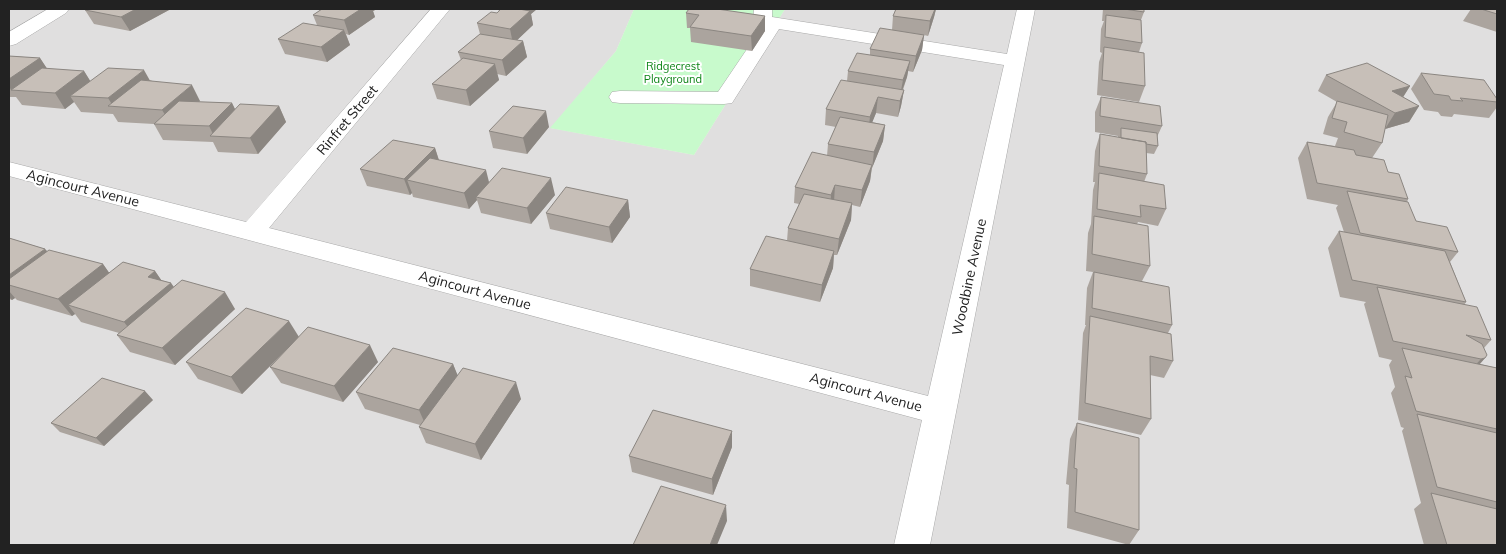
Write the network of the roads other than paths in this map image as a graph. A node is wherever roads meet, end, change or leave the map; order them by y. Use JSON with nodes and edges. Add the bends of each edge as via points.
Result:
{"nodes":[{"id":1,"x":60,"y":9,"type":"edge"},
{"id":2,"x":441,"y":9,"type":"edge"},
{"id":3,"x":1026,"y":9,"type":"edge"},
{"id":4,"x":768,"y":16,"type":"edge"},
{"id":5,"x":9,"y":40,"type":"edge"},
{"id":6,"x":1015,"y":60,"type":"junction"},
{"id":7,"x":620,"y":96,"type":"dead end"},
{"id":8,"x":9,"y":169,"type":"edge"},
{"id":9,"x":253,"y":231,"type":"junction"},
{"id":10,"x":940,"y":412,"type":"junction"},
{"id":11,"x":912,"y":545,"type":"edge"}],
"edges":[{"from":1,"to":5,"type":"street"},
{"from":2,"to":9,"type":"street","name":"Rinfret Street"},
{"from":3,"to":6,"type":"street","name":"Woodbine Avenue"},
{"from":4,"to":6,"type":"street"},
{"from":4,"to":7,"type":"street","via":[[724,98]]},
{"from":6,"to":10,"type":"street","name":"Woodbine Avenue"},
{"from":8,"to":9,"type":"street","name":"Agincourt Avenue"},
{"from":9,"to":10,"type":"street","name":"Agincourt Avenue"},
{"from":10,"to":11,"type":"street","name":"Woodbine Avenue"}]}
